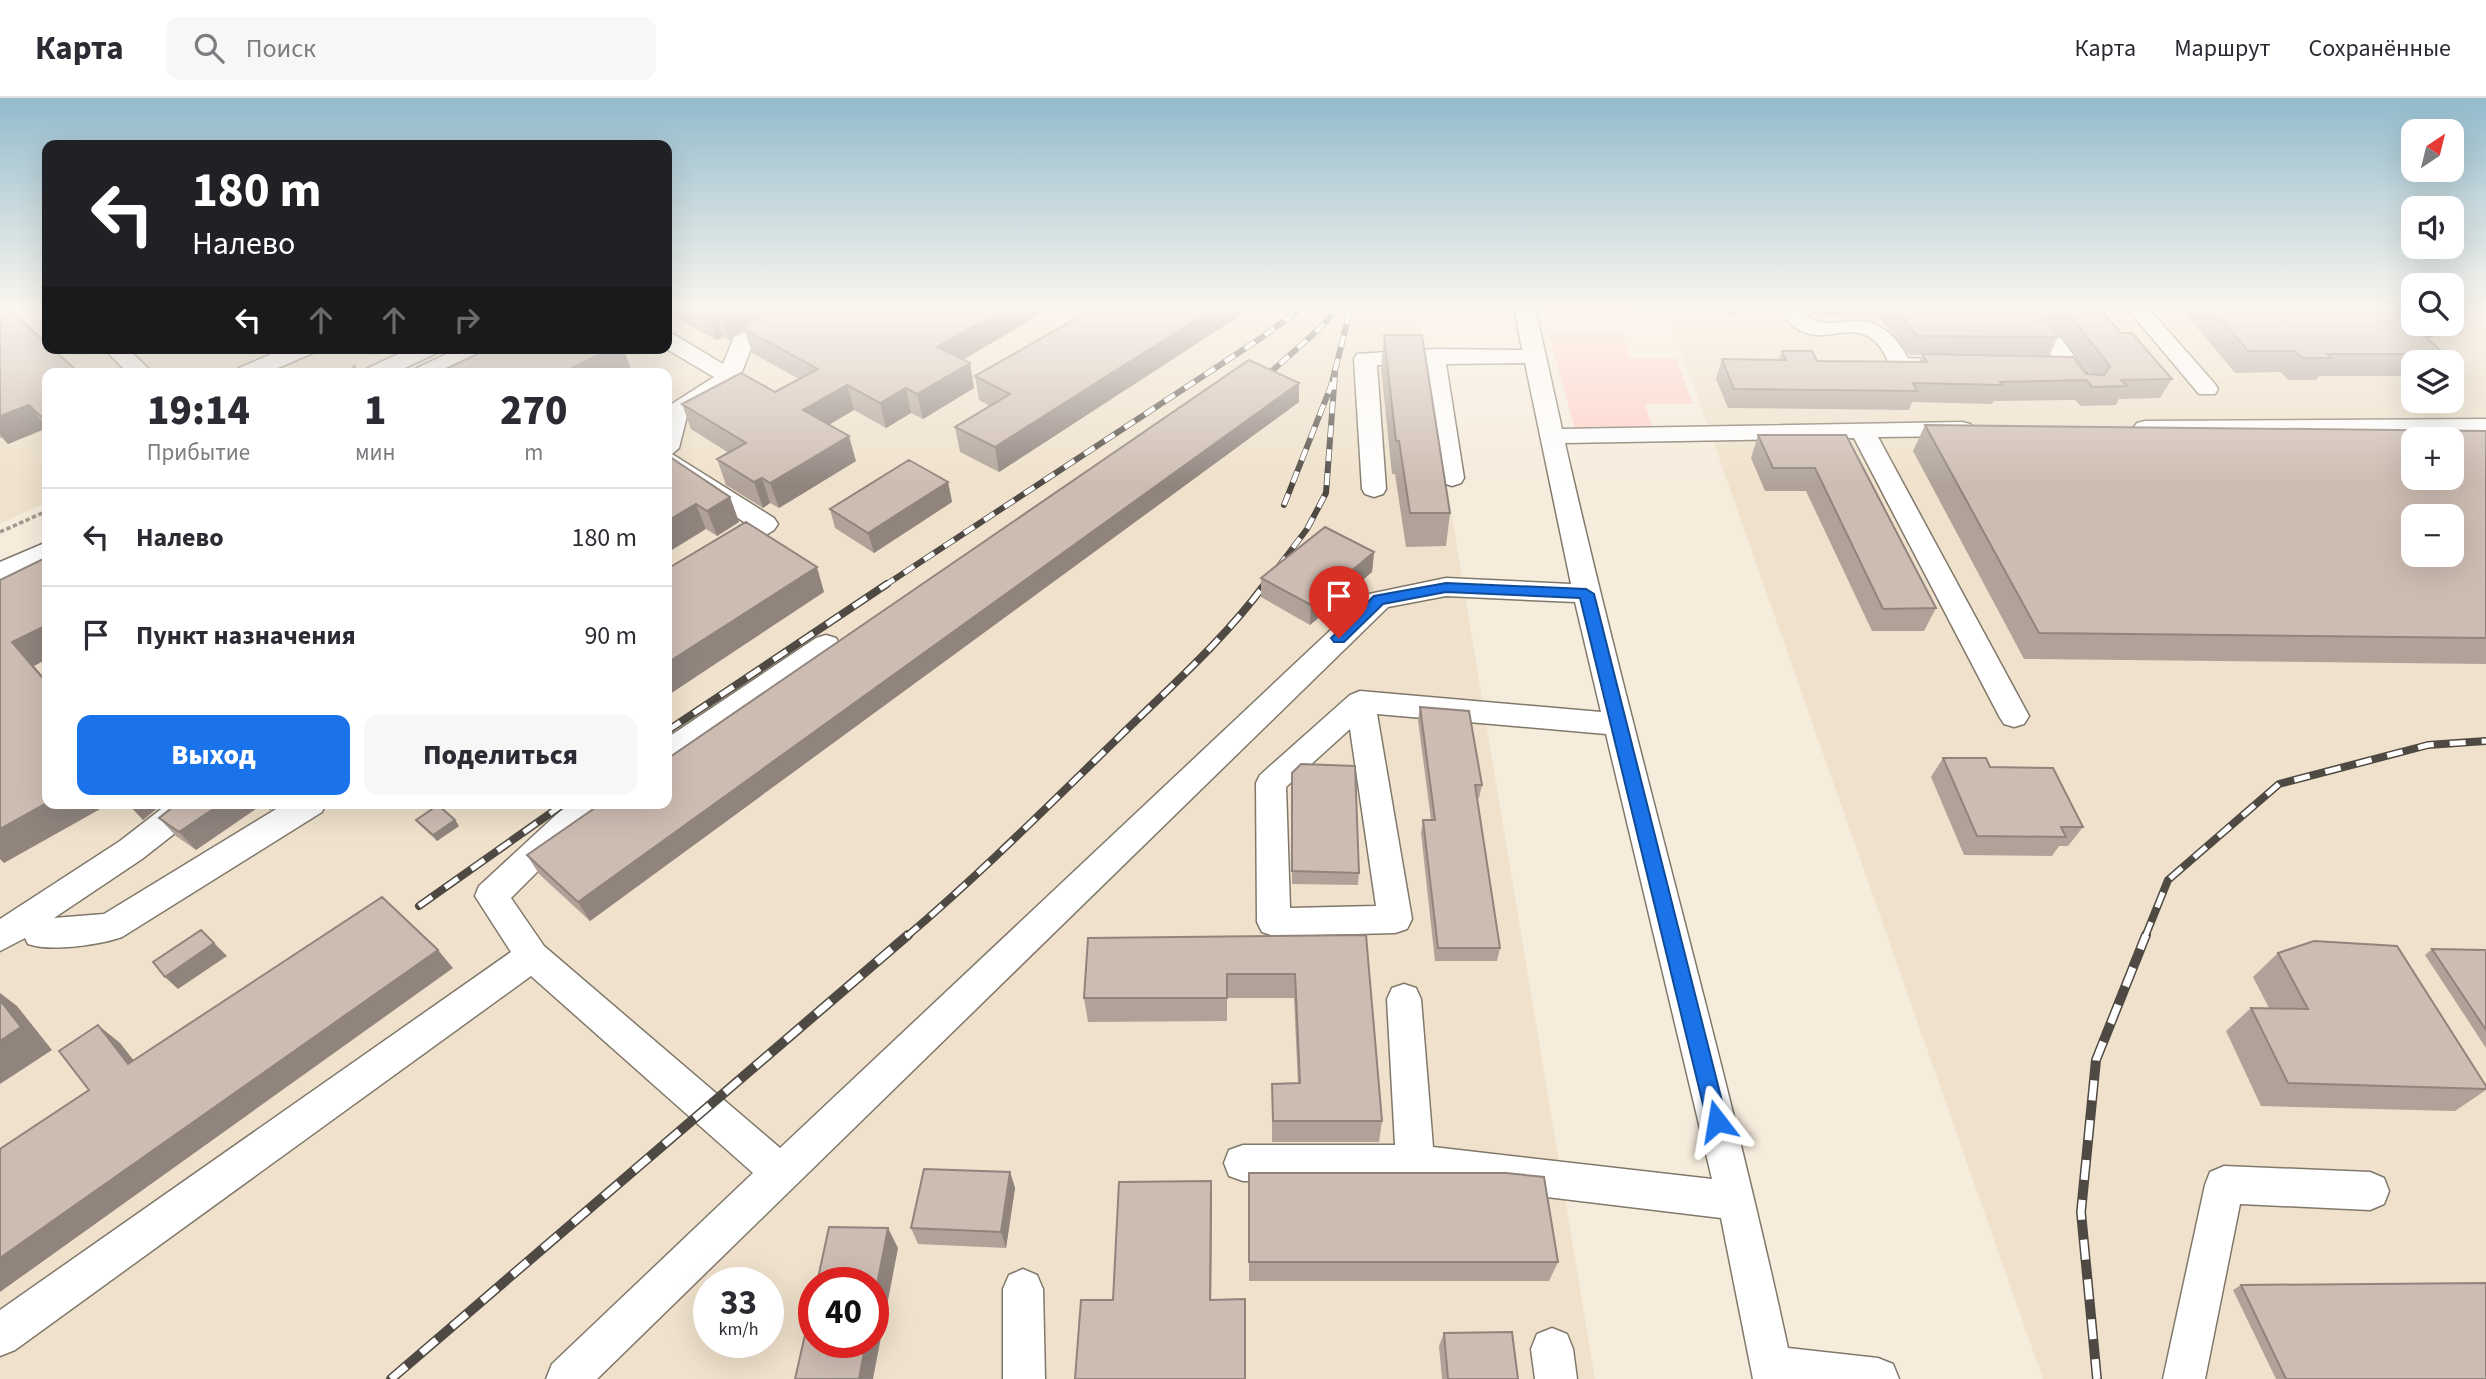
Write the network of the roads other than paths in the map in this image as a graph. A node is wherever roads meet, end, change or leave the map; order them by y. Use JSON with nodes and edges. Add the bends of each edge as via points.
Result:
{"nodes":[{"id":1,"x":2070,"y":366,"type":"edge"},
{"id":2,"x":712,"y":367,"type":"edge"},
{"id":3,"x":734,"y":367,"type":"edge"},
{"id":4,"x":1366,"y":367,"type":"edge"},
{"id":5,"x":1436,"y":367,"type":"edge"},
{"id":6,"x":1537,"y":367,"type":"edge"},
{"id":7,"x":2188,"y":367,"type":"edge"},
{"id":8,"x":730,"y":377,"type":"junction"},
{"id":9,"x":2086,"y":387,"type":"edge"},
{"id":10,"x":2207,"y":389,"type":"dead end"},
{"id":11,"x":2486,"y":426,"type":"edge"},
{"id":12,"x":672,"y":428,"type":"edge"},
{"id":13,"x":2126,"y":428,"type":"edge"},
{"id":14,"x":1862,"y":429,"type":"junction"},
{"id":15,"x":1987,"y":429,"type":"edge"},
{"id":16,"x":1553,"y":436,"type":"junction"},
{"id":17,"x":672,"y":463,"type":"edge"},
{"id":18,"x":1452,"y":478,"type":"dead end"},
{"id":19,"x":1374,"y":489,"type":"dead end"},
{"id":20,"x":42,"y":552,"type":"edge"},
{"id":21,"x":0,"y":572,"type":"edge"},
{"id":22,"x":672,"y":581,"type":"edge"},
{"id":23,"x":1586,"y":594,"type":"junction"},
{"id":24,"x":826,"y":645,"type":"dead end"},
{"id":25,"x":1360,"y":702,"type":"junction"},
{"id":26,"x":2014,"y":716,"type":"dead end"},
{"id":27,"x":1619,"y":724,"type":"junction"},
{"id":28,"x":672,"y":750,"type":"edge"},
{"id":29,"x":183,"y":809,"type":"edge"},
{"id":30,"x":301,"y":809,"type":"edge"},
{"id":31,"x":585,"y":809,"type":"edge"},
{"id":32,"x":40,"y":934,"type":"dead end"},
{"id":33,"x":0,"y":937,"type":"edge"},
{"id":34,"x":532,"y":956,"type":"junction"},
{"id":35,"x":1404,"y":999,"type":"dead end"},
{"id":36,"x":1243,"y":1163,"type":"dead end"},
{"id":37,"x":1415,"y":1163,"type":"junction"},
{"id":38,"x":781,"y":1173,"type":"junction"},
{"id":39,"x":2370,"y":1191,"type":"dead end"},
{"id":40,"x":1737,"y":1201,"type":"junction"},
{"id":41,"x":1023,"y":1289,"type":"dead end"},
{"id":42,"x":0,"y":1335,"type":"edge"},
{"id":43,"x":1772,"y":1373,"type":"edge"},
{"id":44,"x":567,"y":1379,"type":"edge"},
{"id":45,"x":1024,"y":1379,"type":"edge"},
{"id":46,"x":1878,"y":1379,"type":"edge"},
{"id":47,"x":2184,"y":1379,"type":"edge"}],
"edges":[{"from":1,"to":9,"type":"street"},
{"from":2,"to":8,"type":"street"},
{"from":3,"to":8,"type":"street"},
{"from":4,"to":19,"type":"street"},
{"from":5,"to":18,"type":"street"},
{"from":6,"to":16,"type":"street"},
{"from":7,"to":10,"type":"street"},
{"from":8,"to":12,"type":"street","via":[[677,409]]},
{"from":11,"to":13,"type":"street"},
{"from":14,"to":15,"type":"street"},
{"from":14,"to":16,"type":"street"},
{"from":14,"to":26,"type":"street"},
{"from":16,"to":23,"type":"street"},
{"from":17,"to":22,"type":"street","via":[[765,524]]},
{"from":20,"to":21,"type":"street"},
{"from":23,"to":27,"type":"street"},
{"from":23,"to":38,"type":"street","via":[[1521,580],[1446,587],[1379,600]]},
{"from":24,"to":28,"type":"street"},
{"from":25,"to":25,"type":"street","via":[[1395,919],[1274,922],[1271,783]]},
{"from":25,"to":27,"type":"street"},
{"from":27,"to":40,"type":"street"},
{"from":29,"to":33,"type":"street","via":[[131,850]]},
{"from":30,"to":32,"type":"street","via":[[110,928]]},
{"from":31,"to":34,"type":"street","via":[[492,896]]},
{"from":34,"to":38,"type":"street"},
{"from":34,"to":42,"type":"street"},
{"from":35,"to":37,"type":"street"},
{"from":36,"to":37,"type":"street"},
{"from":37,"to":40,"type":"street"},
{"from":38,"to":44,"type":"street"},
{"from":39,"to":47,"type":"street","via":[[2224,1185]]},
{"from":40,"to":43,"type":"street"},
{"from":41,"to":45,"type":"street"},
{"from":43,"to":46,"type":"street"}]}
